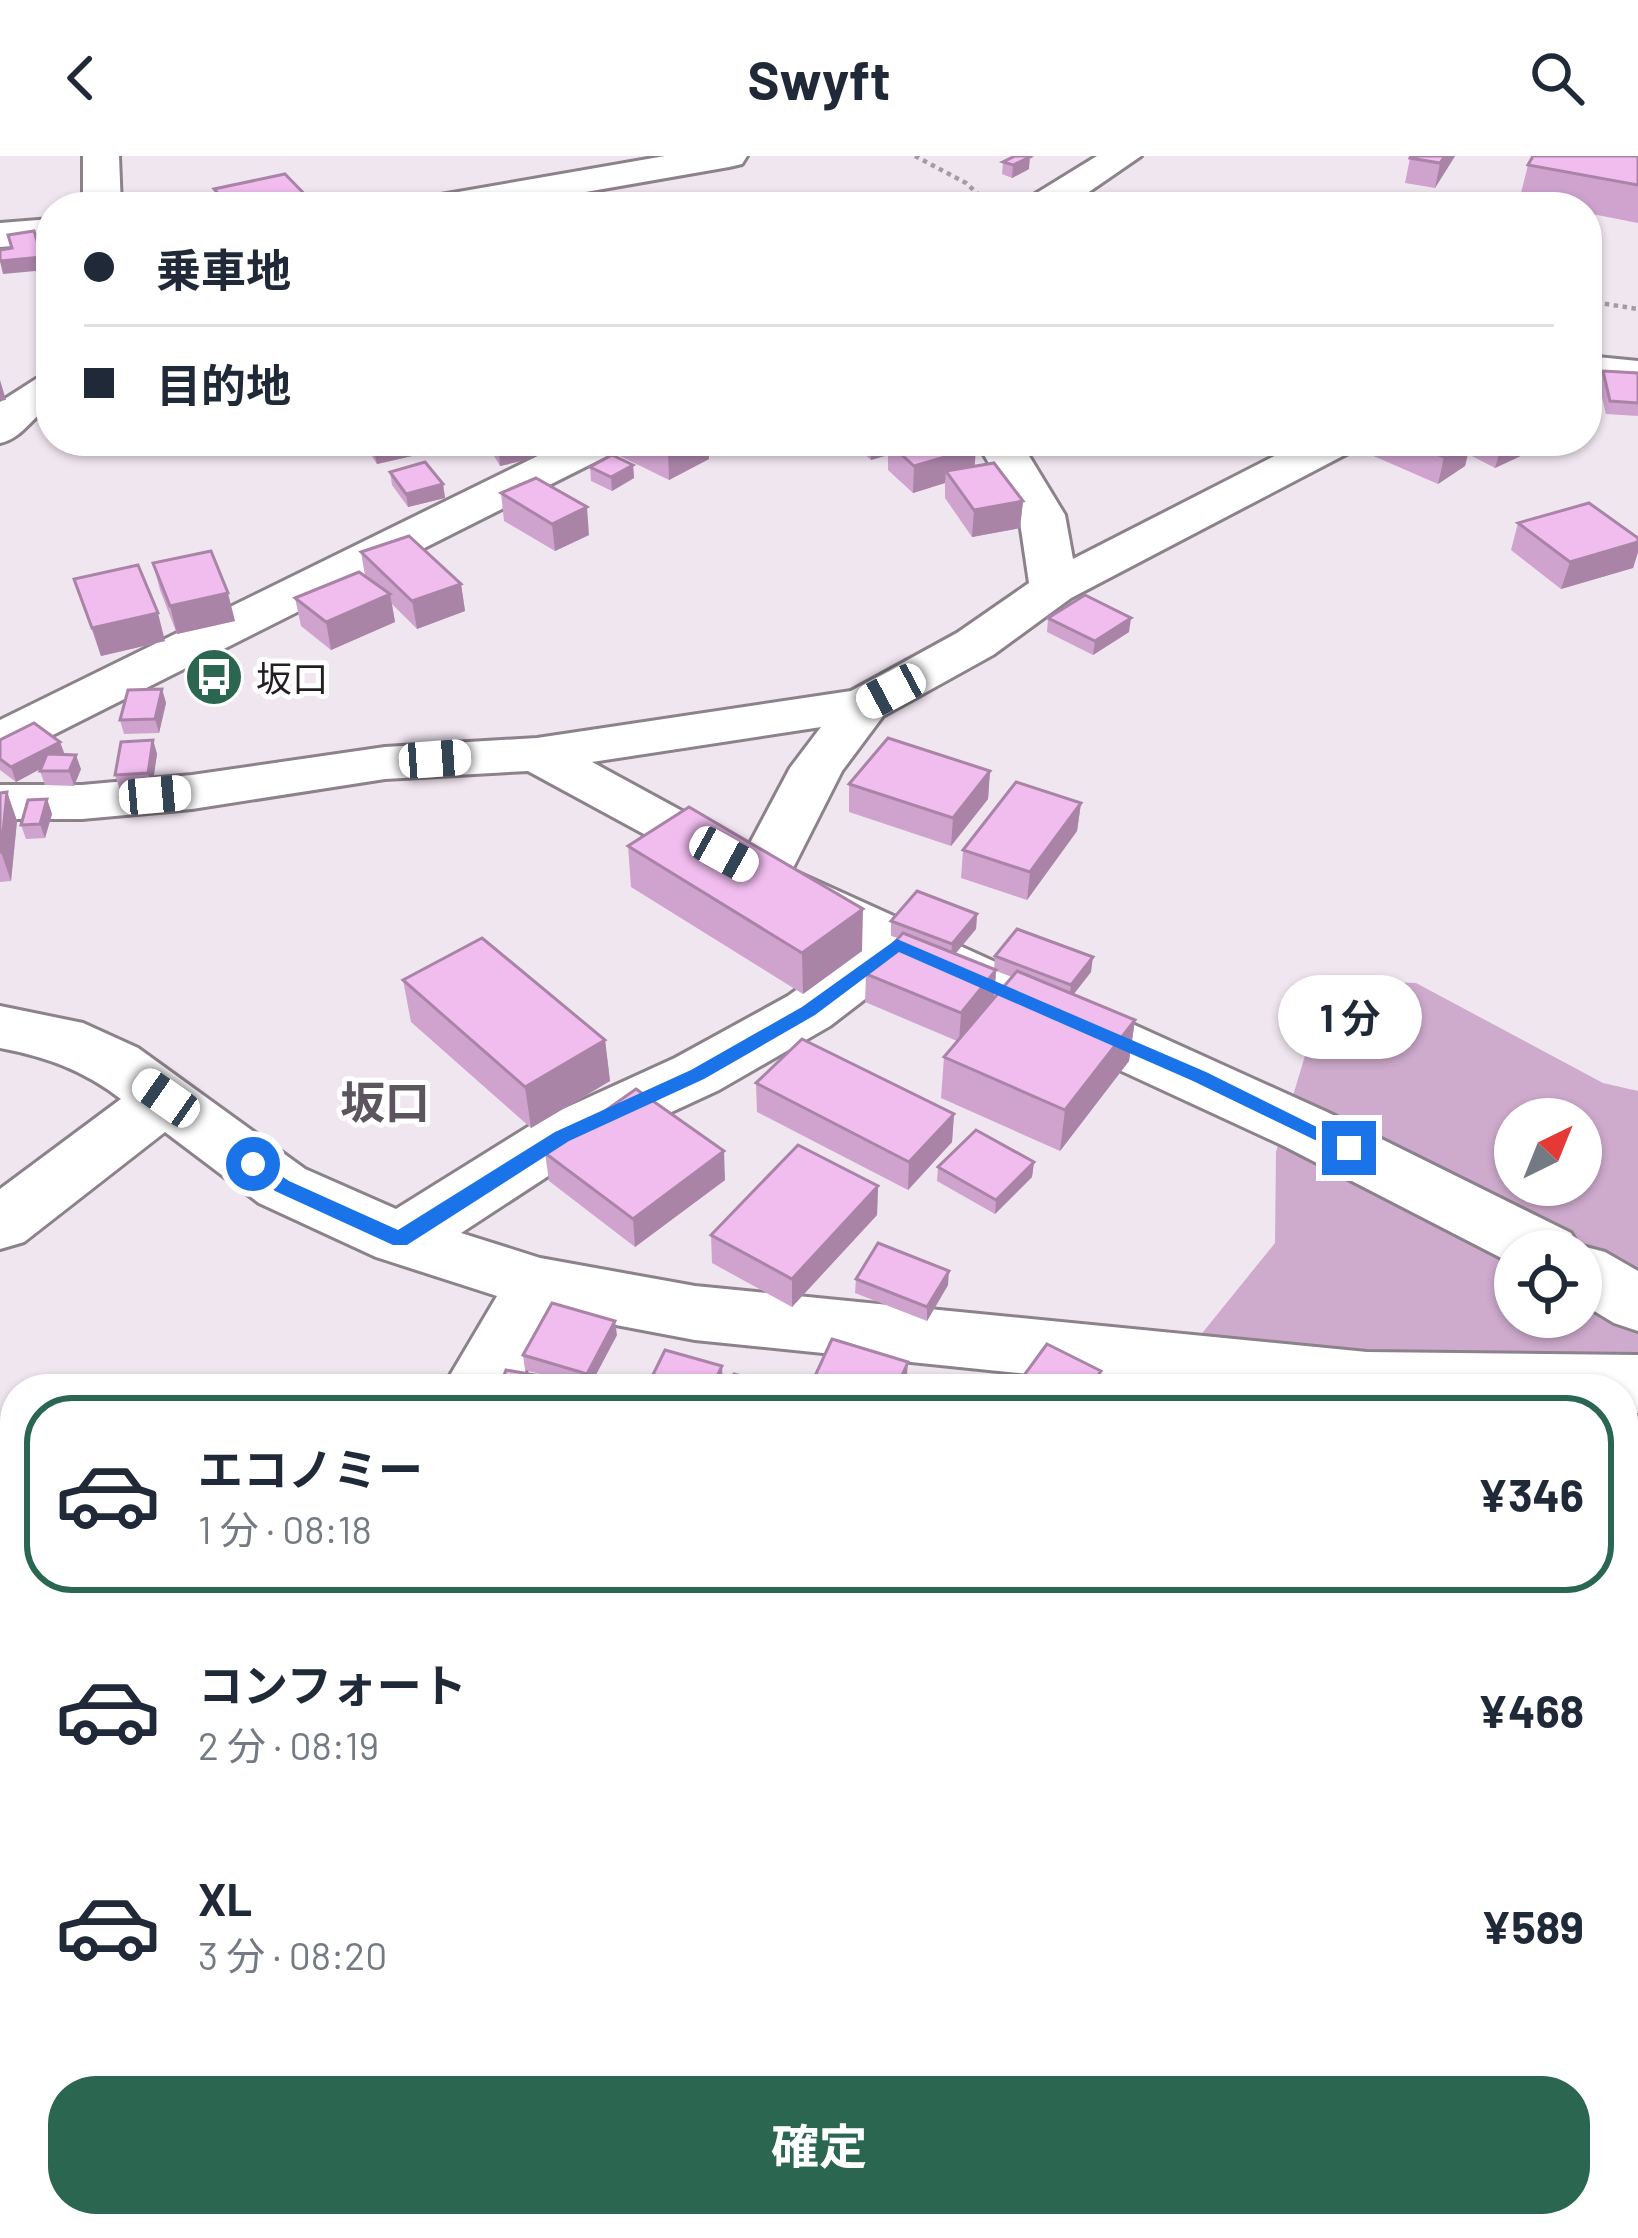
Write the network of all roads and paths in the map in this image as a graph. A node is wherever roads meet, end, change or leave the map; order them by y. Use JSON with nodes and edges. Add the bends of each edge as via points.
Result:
{"nodes":[{"id":1,"x":100,"y":156,"type":"edge"},
{"id":2,"x":729,"y":156,"type":"edge"},
{"id":3,"x":915,"y":156,"type":"edge"},
{"id":4,"x":1123,"y":156,"type":"edge"},
{"id":5,"x":101,"y":192,"type":"edge"},
{"id":6,"x":521,"y":192,"type":"edge"},
{"id":7,"x":976,"y":192,"type":"edge"},
{"id":8,"x":1064,"y":192,"type":"edge"},
{"id":9,"x":36,"y":232,"type":"edge"},
{"id":10,"x":0,"y":235,"type":"edge"},
{"id":11,"x":1602,"y":304,"type":"edge"},
{"id":12,"x":1638,"y":309,"type":"edge"},
{"id":13,"x":1602,"y":370,"type":"edge"},
{"id":14,"x":1638,"y":374,"type":"edge"},
{"id":15,"x":574,"y":456,"type":"edge"},
{"id":16,"x":1007,"y":456,"type":"edge"},
{"id":17,"x":1309,"y":456,"type":"edge"},
{"id":18,"x":1054,"y":588,"type":"junction"},
{"id":19,"x":865,"y":705,"type":"junction"},
{"id":20,"x":0,"y":741,"type":"edge"},
{"id":21,"x":537,"y":754,"type":"junction"},
{"id":22,"x":0,"y":802,"type":"edge"},
{"id":23,"x":761,"y":875,"type":"junction"},
{"id":24,"x":897,"y":945,"type":"junction"},
{"id":25,"x":0,"y":1027,"type":"edge"},
{"id":26,"x":166,"y":1098,"type":"junction"},
{"id":27,"x":0,"y":1224,"type":"edge"},
{"id":28,"x":1508,"y":1230,"type":"edge"},
{"id":29,"x":400,"y":1239,"type":"junction"},
{"id":30,"x":1602,"y":1283,"type":"edge"},
{"id":31,"x":540,"y":1284,"type":"junction"},
{"id":32,"x":1638,"y":1304,"type":"edge"},
{"id":33,"x":487,"y":1374,"type":"edge"},
{"id":34,"x":1184,"y":1374,"type":"edge"}],
"edges":[{"from":1,"to":5,"type":"street"},
{"from":2,"to":6,"type":"street"},
{"from":3,"to":7,"type":"path"},
{"from":4,"to":8,"type":"street"},
{"from":9,"to":10,"type":"street"},
{"from":11,"to":12,"type":"path"},
{"from":13,"to":14,"type":"street"},
{"from":15,"to":20,"type":"street"},
{"from":16,"to":18,"type":"street","via":[[1042,515]]},
{"from":17,"to":18,"type":"street"},
{"from":18,"to":19,"type":"street","via":[[975,644]]},
{"from":19,"to":21,"type":"street"},
{"from":19,"to":23,"type":"street","via":[[817,767]]},
{"from":21,"to":22,"type":"street","via":[[385,763],[82,802]]},
{"from":21,"to":23,"type":"street"},
{"from":23,"to":24,"type":"street"},
{"from":24,"to":28,"type":"street","via":[[1199,1076]]},
{"from":24,"to":29,"type":"street","via":[[809,1011],[698,1074],[562,1136]]},
{"from":25,"to":26,"type":"street","via":[[61,1039],[116,1063]]},
{"from":26,"to":27,"type":"street"},
{"from":26,"to":29,"type":"street","via":[[282,1186]]},
{"from":29,"to":31,"type":"street"},
{"from":30,"to":32,"type":"street"},
{"from":31,"to":33,"type":"street"},
{"from":31,"to":34,"type":"street","via":[[695,1313]]}]}
